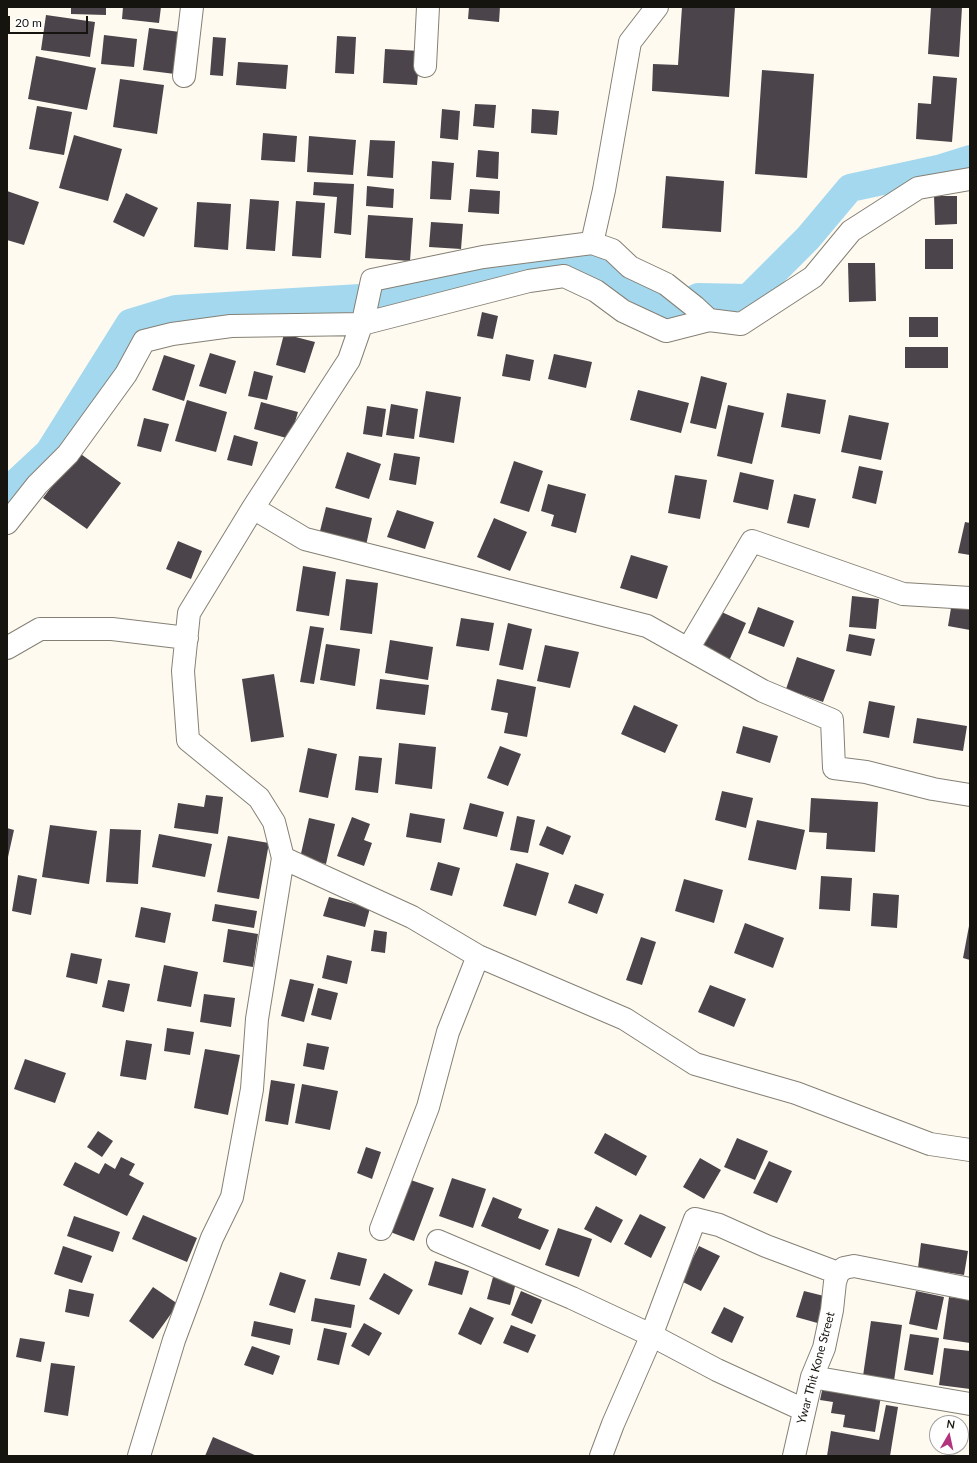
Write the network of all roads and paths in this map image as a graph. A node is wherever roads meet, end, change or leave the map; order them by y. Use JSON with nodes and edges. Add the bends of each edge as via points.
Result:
{"nodes":[{"id":1,"x":192,"y":7,"type":"edge"},
{"id":2,"x":428,"y":7,"type":"edge"},
{"id":3,"x":657,"y":7,"type":"edge"},
{"id":4,"x":426,"y":66,"type":"dead end"},
{"id":5,"x":184,"y":76,"type":"dead end"},
{"id":6,"x":970,"y":179,"type":"edge"},
{"id":7,"x":592,"y":243,"type":"junction"},
{"id":8,"x":702,"y":314,"type":"junction"},
{"id":9,"x":363,"y":320,"type":"junction"},
{"id":10,"x":253,"y":508,"type":"junction"},
{"id":11,"x":7,"y":523,"type":"edge"},
{"id":12,"x":970,"y":598,"type":"edge"},
{"id":13,"x":187,"y":638,"type":"junction"},
{"id":14,"x":7,"y":648,"type":"edge"},
{"id":15,"x":688,"y":649,"type":"junction"},
{"id":16,"x":970,"y":795,"type":"edge"},
{"id":17,"x":283,"y":858,"type":"junction"},
{"id":18,"x":478,"y":956,"type":"junction"},
{"id":19,"x":970,"y":1150,"type":"edge"},
{"id":20,"x":381,"y":1229,"type":"dead end"},
{"id":21,"x":438,"y":1241,"type":"dead end"},
{"id":22,"x":838,"y":1273,"type":"junction"},
{"id":23,"x":970,"y":1289,"type":"edge"},
{"id":24,"x":651,"y":1335,"type":"junction"},
{"id":25,"x":812,"y":1377,"type":"junction"},
{"id":26,"x":970,"y":1404,"type":"edge"},
{"id":27,"x":804,"y":1410,"type":"junction"},
{"id":28,"x":139,"y":1456,"type":"edge"},
{"id":29,"x":601,"y":1456,"type":"edge"},
{"id":30,"x":794,"y":1456,"type":"edge"}],
"edges":[{"from":1,"to":5,"type":"street"},
{"from":2,"to":4,"type":"street"},
{"from":3,"to":7,"type":"street","via":[[630,42]]},
{"from":6,"to":8,"type":"street","via":[[918,188],[851,231],[813,277],[741,324]]},
{"from":7,"to":8,"type":"street","via":[[612,250],[630,266],[666,284]]},
{"from":7,"to":9,"type":"street","via":[[483,257],[372,280]]},
{"from":8,"to":9,"type":"street","via":[[666,331],[623,311],[596,291],[564,276],[529,281]]},
{"from":9,"to":10,"type":"street","via":[[349,360]]},
{"from":9,"to":11,"type":"street","via":[[231,326],[172,334],[144,341],[126,374],[68,454],[37,484]]},
{"from":10,"to":13,"type":"street","via":[[189,613]]},
{"from":10,"to":15,"type":"street","via":[[305,539],[648,626]]},
{"from":12,"to":15,"type":"street","via":[[903,594],[752,542]]},
{"from":13,"to":14,"type":"street","via":[[112,629],[40,629]]},
{"from":13,"to":17,"type":"street","via":[[183,671],[188,740],[259,798],[274,822]]},
{"from":15,"to":16,"type":"street","via":[[763,691],[832,720],[834,768],[866,772],[933,789]]},
{"from":17,"to":18,"type":"street","via":[[412,917]]},
{"from":17,"to":28,"type":"street","via":[[257,1019],[252,1090],[232,1197],[212,1238],[174,1340]]},
{"from":18,"to":19,"type":"street","via":[[625,1019],[695,1064],[796,1093],[930,1144]]},
{"from":18,"to":20,"type":"street","via":[[448,1032],[428,1107]]},
{"from":21,"to":24,"type":"street"},
{"from":22,"to":23,"type":"street","via":[[844,1268],[854,1266]]},
{"from":22,"to":24,"type":"street","via":[[719,1225],[695,1219]]},
{"from":22,"to":25,"type":"street","name":"Ywar Thit Kone Street","via":[[824,1348]]},
{"from":24,"to":27,"type":"street","via":[[717,1370]]},
{"from":24,"to":29,"type":"street"},
{"from":25,"to":26,"type":"street"},
{"from":25,"to":27,"type":"street","name":"Ywar Thit Kone Street"},
{"from":27,"to":30,"type":"street","name":"Ywar Thit Kone Street"}]}
